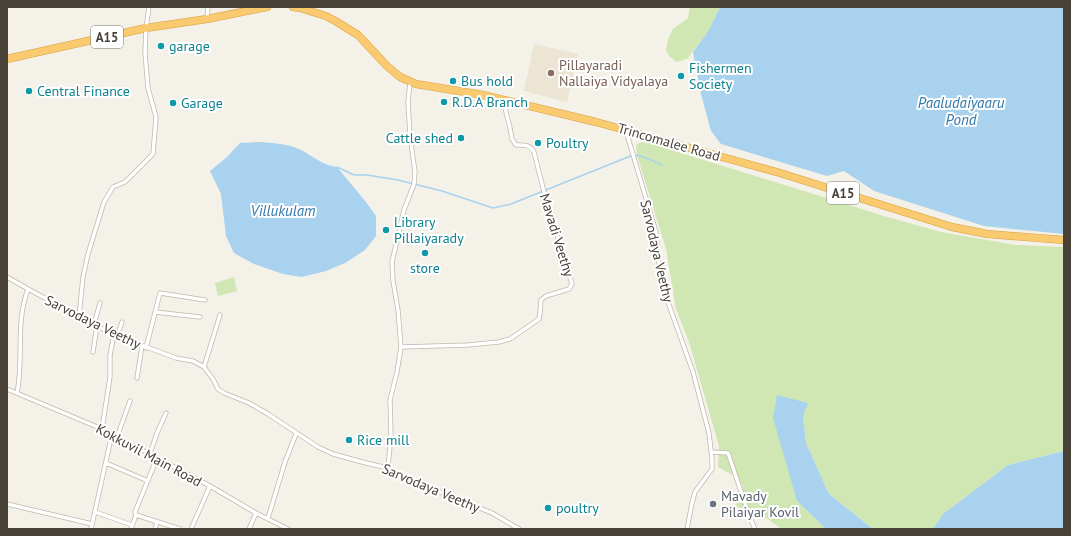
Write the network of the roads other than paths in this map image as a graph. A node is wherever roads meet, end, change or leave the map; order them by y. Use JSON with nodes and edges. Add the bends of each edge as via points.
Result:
{"nodes":[{"id":1,"x":149,"y":7,"type":"edge"},
{"id":2,"x":208,"y":7,"type":"edge"},
{"id":3,"x":267,"y":7,"type":"edge"},
{"id":4,"x":293,"y":7,"type":"edge"},
{"id":5,"x":207,"y":19,"type":"junction"},
{"id":6,"x":146,"y":28,"type":"junction"},
{"id":7,"x":7,"y":59,"type":"edge"},
{"id":8,"x":410,"y":82,"type":"junction"},
{"id":9,"x":502,"y":99,"type":"junction"},
{"id":10,"x":626,"y":130,"type":"junction"},
{"id":11,"x":1064,"y":240,"type":"edge"},
{"id":12,"x":7,"y":277,"type":"edge"},
{"id":13,"x":28,"y":289,"type":"junction"},
{"id":14,"x":205,"y":300,"type":"dead end"},
{"id":15,"x":100,"y":303,"type":"dead end"},
{"id":16,"x":155,"y":312,"type":"junction"},
{"id":17,"x":220,"y":315,"type":"dead end"},
{"id":18,"x":78,"y":316,"type":"junction"},
{"id":19,"x":200,"y":317,"type":"dead end"},
{"id":20,"x":122,"y":322,"type":"dead end"},
{"id":21,"x":96,"y":325,"type":"junction"},
{"id":22,"x":115,"y":335,"type":"junction"},
{"id":23,"x":142,"y":346,"type":"junction"},
{"id":24,"x":401,"y":346,"type":"junction"},
{"id":25,"x":146,"y":348,"type":"junction"},
{"id":26,"x":93,"y":352,"type":"dead end"},
{"id":27,"x":204,"y":367,"type":"junction"},
{"id":28,"x":137,"y":378,"type":"dead end"},
{"id":29,"x":7,"y":389,"type":"edge"},
{"id":30,"x":17,"y":393,"type":"junction"},
{"id":31,"x":130,"y":401,"type":"dead end"},
{"id":32,"x":166,"y":413,"type":"dead end"},
{"id":33,"x":102,"y":429,"type":"junction"},
{"id":34,"x":112,"y":434,"type":"junction"},
{"id":35,"x":296,"y":434,"type":"junction"},
{"id":36,"x":117,"y":437,"type":"junction"},
{"id":37,"x":712,"y":452,"type":"junction"},
{"id":38,"x":150,"y":454,"type":"junction"},
{"id":39,"x":157,"y":458,"type":"junction"},
{"id":40,"x":106,"y":463,"type":"junction"},
{"id":41,"x":388,"y":468,"type":"junction"},
{"id":42,"x":148,"y":481,"type":"junction"},
{"id":43,"x":210,"y":486,"type":"junction"},
{"id":44,"x":7,"y":504,"type":"edge"},
{"id":45,"x":95,"y":512,"type":"junction"},
{"id":46,"x":256,"y":513,"type":"junction"},
{"id":47,"x":136,"y":515,"type":"junction"},
{"id":48,"x":268,"y":518,"type":"junction"},
{"id":49,"x":157,"y":522,"type":"junction"},
{"id":50,"x":92,"y":524,"type":"junction"},
{"id":51,"x":131,"y":527,"type":"edge"},
{"id":52,"x":91,"y":529,"type":"edge"},
{"id":53,"x":155,"y":529,"type":"edge"},
{"id":54,"x":180,"y":529,"type":"edge"},
{"id":55,"x":191,"y":529,"type":"edge"},
{"id":56,"x":249,"y":529,"type":"edge"},
{"id":57,"x":288,"y":529,"type":"edge"},
{"id":58,"x":519,"y":529,"type":"edge"},
{"id":59,"x":686,"y":529,"type":"edge"},
{"id":60,"x":755,"y":529,"type":"edge"}],
"edges":[{"from":1,"to":6,"type":"street"},
{"from":2,"to":5,"type":"street"},
{"from":3,"to":5,"type":"highway","number":"A15"},
{"from":4,"to":8,"type":"highway","name":"Trincomalee Road","number":"A15","via":[[326,16],[358,35],[387,66]]},
{"from":5,"to":6,"type":"highway","number":"A15"},
{"from":6,"to":7,"type":"highway","number":"A15"},
{"from":6,"to":18,"type":"street","via":[[148,88],[156,117],[153,154],[124,182],[113,187],[104,202],[88,254]]},
{"from":8,"to":9,"type":"highway","name":"Trincomalee Road","number":"A15"},
{"from":8,"to":24,"type":"street","via":[[408,102],[414,184],[404,210],[392,262]]},
{"from":9,"to":10,"type":"highway","name":"Trincomalee Road","number":"A15"},
{"from":9,"to":24,"type":"street","name":"Mavadi Veethy","via":[[512,139],[516,145],[531,147],[534,152],[572,284],[569,288],[541,300],[539,319],[510,339],[468,346]]},
{"from":10,"to":11,"type":"highway","name":"Trincomalee Road","number":"A15","via":[[780,173],[952,227],[987,234]]},
{"from":10,"to":37,"type":"street","name":"Sarvodaya Veethy","via":[[656,232],[664,291],[693,372]]},
{"from":12,"to":13,"type":"street","name":"Sarvodaya Veethy"},
{"from":13,"to":18,"type":"street","name":"Sarvodaya Veethy"},
{"from":13,"to":30,"type":"street","via":[[22,307]]},
{"from":14,"to":16,"type":"street","via":[[160,292]]},
{"from":15,"to":21,"type":"street"},
{"from":16,"to":19,"type":"street"},
{"from":16,"to":25,"type":"street"},
{"from":17,"to":27,"type":"street"},
{"from":18,"to":21,"type":"street","name":"Sarvodaya Veethy"},
{"from":20,"to":22,"type":"street"},
{"from":21,"to":22,"type":"street","name":"Sarvodaya Veethy"},
{"from":21,"to":26,"type":"street"},
{"from":22,"to":23,"type":"street","name":"Sarvodaya Veethy"},
{"from":22,"to":33,"type":"street","via":[[110,355],[110,377]]},
{"from":23,"to":25,"type":"street","name":"Sarvodaya Veethy"},
{"from":23,"to":28,"type":"street"},
{"from":24,"to":41,"type":"street","via":[[390,400],[391,435]]},
{"from":25,"to":27,"type":"street","name":"Sarvodaya Veethy","via":[[193,361]]},
{"from":27,"to":35,"type":"street","name":"Sarvodaya Veethy","via":[[218,389],[249,403]]},
{"from":29,"to":30,"type":"street","name":"Kokkuvil Main Road"},
{"from":30,"to":33,"type":"street","name":"Kokkuvil Main Road"},
{"from":31,"to":36,"type":"street"},
{"from":32,"to":38,"type":"street"},
{"from":33,"to":34,"type":"street","name":"Kokkuvil Main Road"},
{"from":34,"to":36,"type":"street","name":"Kokkuvil Main Road"},
{"from":34,"to":40,"type":"street"},
{"from":35,"to":41,"type":"street","name":"Sarvodaya Veethy","via":[[333,454]]},
{"from":35,"to":48,"type":"street"},
{"from":36,"to":38,"type":"street","name":"Kokkuvil Main Road"},
{"from":37,"to":59,"type":"street","name":"Sarvodaya Veethy","via":[[712,469],[695,492]]},
{"from":37,"to":60,"type":"street","via":[[728,453]]},
{"from":38,"to":39,"type":"street","name":"Kokkuvil Main Road"},
{"from":39,"to":42,"type":"street"},
{"from":39,"to":43,"type":"street","name":"Kokkuvil Main Road"},
{"from":40,"to":42,"type":"street"},
{"from":40,"to":45,"type":"street"},
{"from":41,"to":58,"type":"street","name":"Sarvodaya Veethy","via":[[415,482],[492,513]]},
{"from":42,"to":47,"type":"street"},
{"from":43,"to":46,"type":"street","name":"Kokkuvil Main Road"},
{"from":43,"to":55,"type":"street"},
{"from":44,"to":50,"type":"street"},
{"from":45,"to":50,"type":"street"},
{"from":45,"to":51,"type":"street"},
{"from":46,"to":48,"type":"street","name":"Kokkuvil Main Road"},
{"from":46,"to":56,"type":"street"},
{"from":47,"to":49,"type":"street"},
{"from":47,"to":51,"type":"street"},
{"from":48,"to":57,"type":"street","name":"Kokkuvil Main Road"},
{"from":49,"to":53,"type":"street"},
{"from":49,"to":54,"type":"street"},
{"from":50,"to":52,"type":"street"}]}
